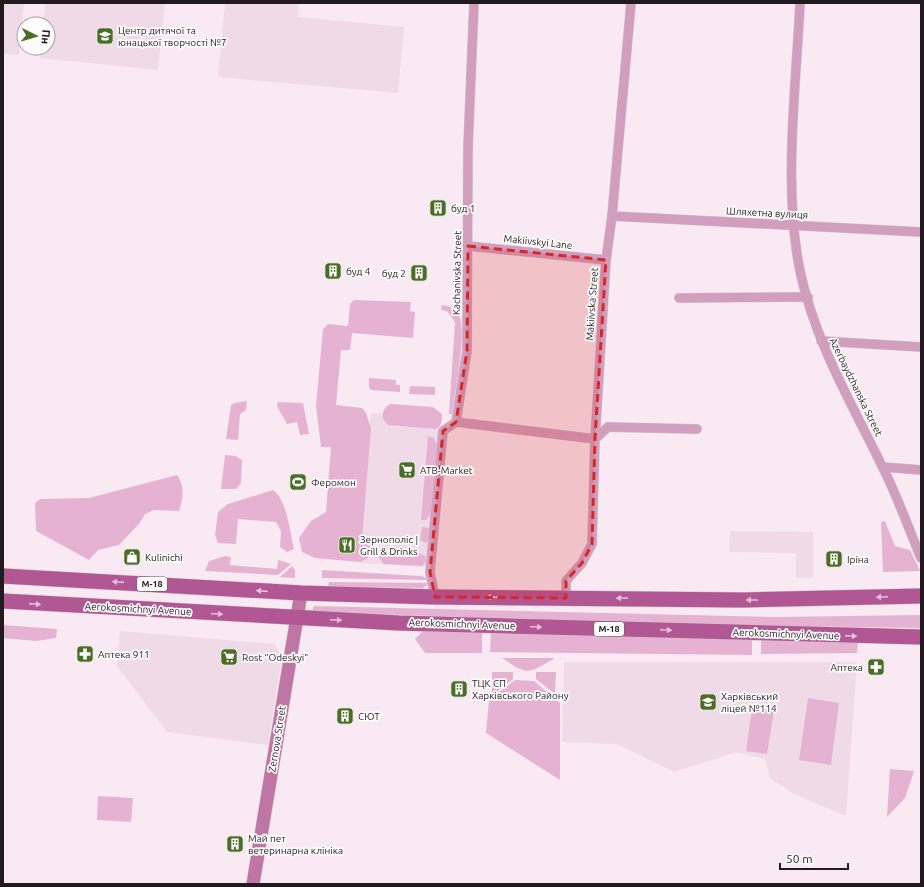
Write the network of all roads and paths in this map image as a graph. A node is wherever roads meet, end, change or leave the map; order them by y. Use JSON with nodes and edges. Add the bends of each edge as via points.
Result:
{"nodes":[{"id":1,"x":474,"y":3,"type":"edge"},
{"id":2,"x":632,"y":3,"type":"edge"},
{"id":3,"x":800,"y":3,"type":"edge"},
{"id":4,"x":612,"y":216,"type":"junction"},
{"id":5,"x":793,"y":226,"type":"junction"},
{"id":6,"x":921,"y":232,"type":"edge"},
{"id":7,"x":468,"y":246,"type":"junction"},
{"id":8,"x":606,"y":260,"type":"junction"},
{"id":9,"x":808,"y":297,"type":"junction"},
{"id":10,"x":679,"y":298,"type":"dead end"},
{"id":11,"x":821,"y":340,"type":"junction"},
{"id":12,"x":921,"y":346,"type":"edge"},
{"id":13,"x":456,"y":422,"type":"junction"},
{"id":14,"x":697,"y":429,"type":"dead end"},
{"id":15,"x":595,"y":439,"type":"junction"},
{"id":16,"x":883,"y":467,"type":"junction"},
{"id":17,"x":921,"y":470,"type":"edge"},
{"id":18,"x":921,"y":558,"type":"edge"},
{"id":19,"x":3,"y":576,"type":"edge"},
{"id":20,"x":300,"y":594,"type":"junction"},
{"id":21,"x":921,"y":596,"type":"edge"},
{"id":22,"x":435,"y":597,"type":"junction"},
{"id":23,"x":566,"y":598,"type":"junction"},
{"id":24,"x":3,"y":601,"type":"edge"},
{"id":25,"x":297,"y":618,"type":"junction"},
{"id":26,"x":921,"y":637,"type":"edge"},
{"id":27,"x":253,"y":884,"type":"edge"}],
"edges":[{"from":1,"to":7,"type":"street","name":"Kachanivska Street","via":[[468,147]]},
{"from":2,"to":4,"type":"street","name":"Makiivska Street"},
{"from":3,"to":5,"type":"street","name":"Azerbaydzhanska Street","via":[[792,152]]},
{"from":4,"to":5,"type":"street","name":"Шляхетна вулиця"},
{"from":4,"to":8,"type":"street","name":"Makiivska Street"},
{"from":5,"to":6,"type":"street","name":"Шляхетна вулиця"},
{"from":5,"to":9,"type":"street","name":"Azerbaydzhanska Street","via":[[800,272]]},
{"from":7,"to":8,"type":"street","name":"Makiivskyi Lane"},
{"from":7,"to":13,"type":"street","name":"Kachanivska Street","via":[[467,352]]},
{"from":8,"to":15,"type":"street","name":"Makiivska Street"},
{"from":9,"to":10,"type":"street"},
{"from":9,"to":11,"type":"street","name":"Azerbaydzhanska Street"},
{"from":11,"to":12,"type":"street"},
{"from":11,"to":16,"type":"street","name":"Azerbaydzhanska Street","via":[[841,387]]},
{"from":13,"to":15,"type":"street"},
{"from":13,"to":22,"type":"street","via":[[443,431],[430,572]]},
{"from":14,"to":15,"type":"street","via":[[608,427]]},
{"from":15,"to":23,"type":"street","name":"Makiivska Street","via":[[592,544],[582,563],[566,581]]},
{"from":16,"to":17,"type":"street"},
{"from":16,"to":18,"type":"street","name":"Azerbaydzhanska Street"},
{"from":20,"to":19,"type":"main road","number":"М-18","one_way":true},
{"from":20,"to":22,"type":"main road","number":"М-18"},
{"from":20,"to":25,"type":"street","name":"Zernova Street"},
{"from":21,"to":23,"type":"main road","number":"М-18","one_way":true,"via":[[809,600]]},
{"from":23,"to":22,"type":"main road","number":"М-18","one_way":true},
{"from":24,"to":25,"type":"main road","name":"Aerokosmichnyi Avenue","number":"М-18","one_way":true},
{"from":25,"to":26,"type":"main road","name":"Aerokosmichnyi Avenue","number":"М-18","one_way":true},
{"from":25,"to":27,"type":"street","name":"Zernova Street"}]}
